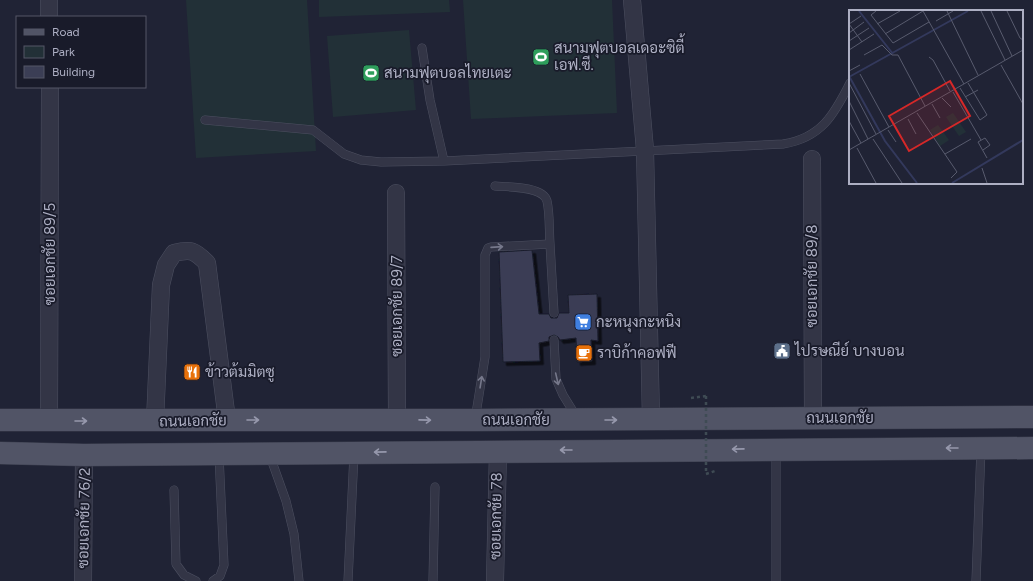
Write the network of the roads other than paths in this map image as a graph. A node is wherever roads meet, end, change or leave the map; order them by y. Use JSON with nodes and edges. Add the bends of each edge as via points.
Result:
{"nodes":[{"id":1,"x":49,"y":0,"type":"edge"},
{"id":2,"x":632,"y":0,"type":"edge"},
{"id":3,"x":49,"y":16,"type":"edge"},
{"id":4,"x":422,"y":48,"type":"dead end"},
{"id":5,"x":849,"y":85,"type":"edge"},
{"id":6,"x":50,"y":88,"type":"edge"},
{"id":7,"x":205,"y":120,"type":"dead end"},
{"id":8,"x":645,"y":150,"type":"junction"},
{"id":9,"x":812,"y":159,"type":"dead end"},
{"id":10,"x":444,"y":160,"type":"junction"},
{"id":11,"x":495,"y":186,"type":"dead end"},
{"id":12,"x":396,"y":193,"type":"dead end"},
{"id":13,"x":550,"y":244,"type":"junction"},
{"id":14,"x":554,"y":313,"type":"dead end"},
{"id":15,"x":554,"y":340,"type":"dead end"},
{"id":16,"x":1033,"y":417,"type":"edge"},
{"id":17,"x":765,"y":418,"type":"junction"},
{"id":18,"x":813,"y":418,"type":"junction"},
{"id":19,"x":651,"y":419,"type":"junction"},
{"id":20,"x":0,"y":420,"type":"edge"},
{"id":21,"x":227,"y":420,"type":"junction"},
{"id":22,"x":397,"y":420,"type":"junction"},
{"id":23,"x":475,"y":420,"type":"junction"},
{"id":24,"x":579,"y":420,"type":"junction"},
{"id":25,"x":49,"y":421,"type":"junction"},
{"id":26,"x":155,"y":421,"type":"junction"},
{"id":27,"x":773,"y":448,"type":"junction"},
{"id":28,"x":818,"y":448,"type":"junction"},
{"id":29,"x":981,"y":448,"type":"junction"},
{"id":30,"x":1033,"y":448,"type":"edge"},
{"id":31,"x":498,"y":451,"type":"junction"},
{"id":32,"x":0,"y":453,"type":"edge"},
{"id":33,"x":354,"y":453,"type":"junction"},
{"id":34,"x":219,"y":454,"type":"junction"},
{"id":35,"x":270,"y":454,"type":"junction"},
{"id":36,"x":84,"y":455,"type":"junction"},
{"id":37,"x":436,"y":487,"type":"dead end"},
{"id":38,"x":174,"y":490,"type":"dead end"},
{"id":39,"x":83,"y":581,"type":"edge"},
{"id":40,"x":196,"y":581,"type":"edge"},
{"id":41,"x":213,"y":581,"type":"edge"},
{"id":42,"x":299,"y":581,"type":"edge"},
{"id":43,"x":348,"y":581,"type":"edge"},
{"id":44,"x":433,"y":581,"type":"edge"},
{"id":45,"x":494,"y":581,"type":"edge"},
{"id":46,"x":776,"y":581,"type":"edge"},
{"id":47,"x":976,"y":581,"type":"edge"}],
"edges":[{"from":1,"to":3,"type":"street"},
{"from":2,"to":8,"type":"street"},
{"from":4,"to":10,"type":"lane","via":[[430,100]]},
{"from":5,"to":8,"type":"lane","via":[[836,110],[815,132],[799,141],[783,144]]},
{"from":6,"to":25,"type":"street","name":"ซอยเอกชัย 89/5"},
{"from":7,"to":10,"type":"lane","via":[[313,130],[344,154],[361,160]]},
{"from":8,"to":10,"type":"lane"},
{"from":8,"to":19,"type":"street"},
{"from":9,"to":18,"type":"street","name":"ซอยเอกชัย 89/8"},
{"from":11,"to":13,"type":"lane","via":[[533,190],[547,199]]},
{"from":12,"to":22,"type":"street","name":"ซอยเอกชัย 89/7"},
{"from":13,"to":14,"type":"lane"},
{"from":23,"to":13,"type":"lane","one_way":true,"via":[[485,357],[486,251],[491,247]]},
{"from":15,"to":24,"type":"lane","one_way":true,"via":[[556,379]]},
{"from":16,"to":18,"type":"main road","name":"ถนนเอกชัย"},
{"from":17,"to":18,"type":"main road","name":"ถนนเอกชัย"},
{"from":17,"to":19,"type":"main road","name":"ถนนเอกชัย"},
{"from":17,"to":27,"type":"main road","via":[[778,432]]},
{"from":18,"to":28,"type":"main road","via":[[808,434]]},
{"from":24,"to":19,"type":"main road","name":"ถนนเอกชัย","one_way":true},
{"from":20,"to":25,"type":"main road","name":"ถนนเอกชัย"},
{"from":21,"to":22,"type":"main road","name":"ถนนเอกชัย","one_way":true},
{"from":21,"to":26,"type":"main road","name":"ถนนเอกชัย"},
{"from":21,"to":26,"type":"street","via":[[207,263],[197,253],[188,250],[174,253],[166,265],[160,285]]},
{"from":22,"to":23,"type":"main road","name":"ถนนเอกชัย","one_way":true},
{"from":23,"to":24,"type":"main road","name":"ถนนเอกชัย"},
{"from":25,"to":26,"type":"main road","name":"ถนนเอกชัย","one_way":true},
{"from":27,"to":28,"type":"main road","name":"ถนนเอกชัย"},
{"from":27,"to":31,"type":"main road","name":"ถนนเอกชัย","one_way":true},
{"from":27,"to":46,"type":"lane"},
{"from":29,"to":28,"type":"main road","name":"ถนนเอกชัย","one_way":true},
{"from":29,"to":30,"type":"main road","name":"ถนนเอกชัย"},
{"from":29,"to":47,"type":"lane"},
{"from":31,"to":33,"type":"main road","name":"ถนนเอกชัย","one_way":true},
{"from":31,"to":45,"type":"street","name":"ซอยเอกชัย 78"},
{"from":32,"to":36,"type":"main road","name":"ถนนเอกชัย"},
{"from":33,"to":35,"type":"main road","name":"ถนนเอกชัย"},
{"from":33,"to":43,"type":"lane"},
{"from":34,"to":35,"type":"main road","name":"ถนนเอกชัย"},
{"from":34,"to":36,"type":"main road","name":"ถนนเอกชัย"},
{"from":34,"to":41,"type":"lane","via":[[224,565],[220,576]]},
{"from":35,"to":42,"type":"lane","via":[[294,534]]},
{"from":36,"to":39,"type":"street","name":"ซอยเอกชัย 76/2"},
{"from":37,"to":44,"type":"lane"},
{"from":38,"to":40,"type":"lane","via":[[176,564],[184,575]]}]}
